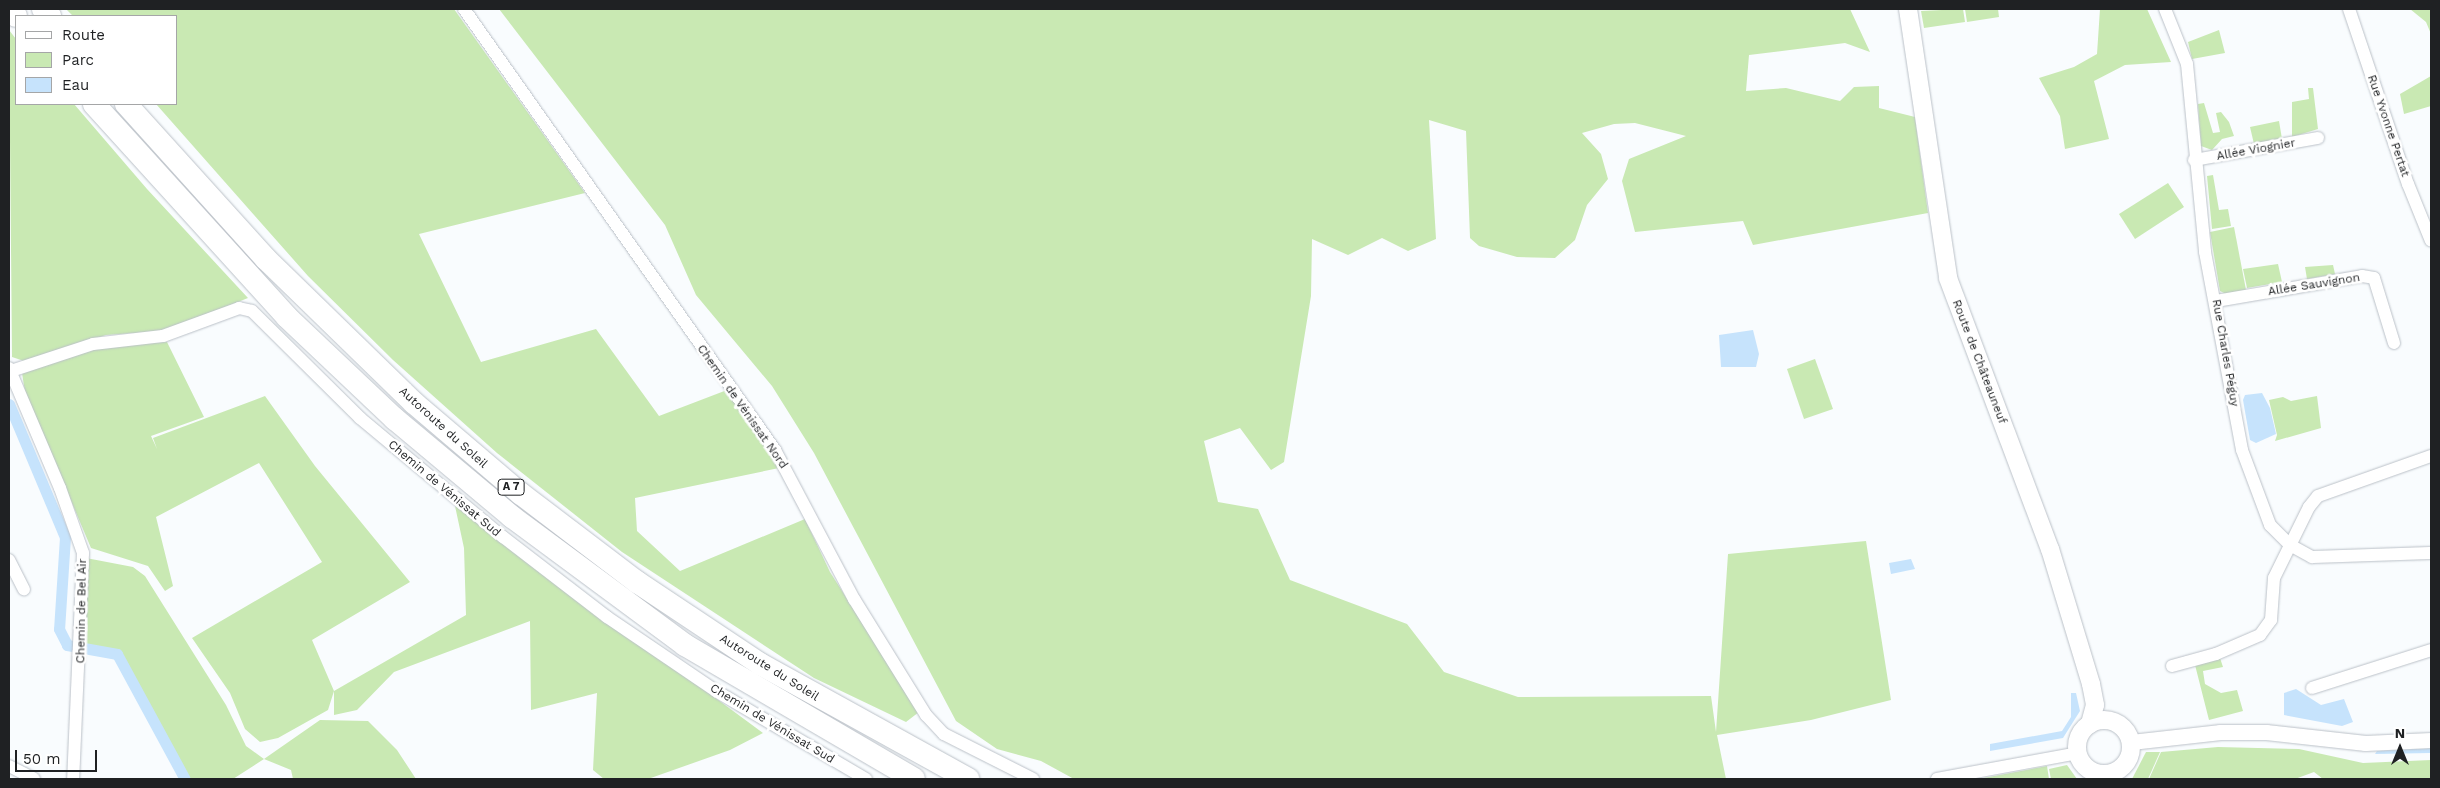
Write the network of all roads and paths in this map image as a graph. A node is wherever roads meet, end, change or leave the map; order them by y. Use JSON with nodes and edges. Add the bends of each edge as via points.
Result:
{"nodes":[{"id":1,"x":464,"y":9,"type":"edge"},
{"id":2,"x":1908,"y":9,"type":"edge"},
{"id":3,"x":2164,"y":9,"type":"edge"},
{"id":4,"x":2349,"y":9,"type":"edge"},
{"id":5,"x":95,"y":105,"type":"edge"},
{"id":6,"x":127,"y":105,"type":"edge"},
{"id":7,"x":2318,"y":138,"type":"dead end"},
{"id":8,"x":2194,"y":160,"type":"junction"},
{"id":9,"x":2431,"y":241,"type":"edge"},
{"id":10,"x":2216,"y":301,"type":"junction"},
{"id":11,"x":2394,"y":343,"type":"dead end"},
{"id":12,"x":10,"y":370,"type":"edge"},
{"id":13,"x":2431,"y":456,"type":"edge"},
{"id":14,"x":2290,"y":546,"type":"junction"},
{"id":15,"x":2431,"y":552,"type":"edge"},
{"id":16,"x":9,"y":560,"type":"edge"},
{"id":17,"x":24,"y":589,"type":"dead end"},
{"id":18,"x":2431,"y":650,"type":"edge"},
{"id":19,"x":2172,"y":666,"type":"dead end"},
{"id":20,"x":2312,"y":688,"type":"dead end"},
{"id":21,"x":2095,"y":705,"type":"junction"},
{"id":22,"x":2112,"y":722,"type":"junction"},
{"id":23,"x":2090,"y":724,"type":"junction"},
{"id":24,"x":2431,"y":740,"type":"edge"},
{"id":25,"x":2131,"y":742,"type":"junction"},
{"id":26,"x":2078,"y":753,"type":"junction"},
{"id":27,"x":9,"y":766,"type":"edge"},
{"id":28,"x":2122,"y":774,"type":"edge"},
{"id":29,"x":2100,"y":776,"type":"edge"},
{"id":30,"x":34,"y":779,"type":"edge"},
{"id":31,"x":73,"y":779,"type":"edge"},
{"id":32,"x":866,"y":779,"type":"edge"},
{"id":33,"x":914,"y":779,"type":"edge"},
{"id":34,"x":968,"y":779,"type":"edge"},
{"id":35,"x":1033,"y":779,"type":"edge"},
{"id":36,"x":1937,"y":779,"type":"edge"}],
"edges":[{"from":1,"to":35,"type":"street","name":"Chemin de Vénissat Nord","via":[[775,450],[854,598],[926,715],[944,734]]},
{"from":2,"to":21,"type":"main road","name":"Route de Châteauneuf","via":[[1948,278],[2050,549]]},
{"from":3,"to":8,"type":"street","name":"Rue Charles Péguy","via":[[2186,64]]},
{"from":4,"to":9,"type":"street","name":"Rue Yvonne Pertat","via":[[2408,184]]},
{"from":5,"to":33,"type":"highway","name":"Autoroute du Soleil","number":"A 7","via":[[287,317],[395,419],[512,517],[685,645]]},
{"from":6,"to":34,"type":"highway","name":"Autoroute du Soleil","number":"A 7","via":[[266,259],[414,403],[521,494],[637,582],[760,664]]},
{"from":7,"to":8,"type":"street","name":"Allée Viognier"},
{"from":8,"to":10,"type":"street","name":"Rue Charles Péguy","via":[[2205,252]]},
{"from":10,"to":11,"type":"street","name":"Allée Sauvignon","via":[[2362,276],[2374,278]]},
{"from":10,"to":14,"type":"street","name":"Rue Charles Péguy","via":[[2245,458],[2270,525]]},
{"from":12,"to":31,"type":"street","name":"Chemin de Bel Air","via":[[80,538],[82,649]]},
{"from":12,"to":32,"type":"street","name":"Chemin de Vénissat Sud","via":[[110,339],[163,336],[239,308],[252,311],[360,418],[502,538],[607,617],[716,691]]},
{"from":13,"to":14,"type":"street","via":[[2318,496],[2308,506]]},
{"from":14,"to":15,"type":"street","name":"Rue Charles Péguy","via":[[2312,557],[2328,559]]},
{"from":14,"to":19,"type":"street","via":[[2274,578],[2270,620],[2260,635],[2216,654]]},
{"from":16,"to":17,"type":"street"},
{"from":18,"to":20,"type":"street"},
{"from":21,"to":22,"type":"main road","name":"Route de Châteauneuf"},
{"from":21,"to":23,"type":"main road"},
{"from":22,"to":23,"type":"main road"},
{"from":22,"to":25,"type":"main road","name":"Route de Châteauneuf","via":[[2124,729]]},
{"from":23,"to":26,"type":"main road","via":[[2079,737]]},
{"from":24,"to":25,"type":"street","via":[[2366,743],[2266,732],[2220,732]]},
{"from":25,"to":28,"type":"main road","via":[[2130,756]]},
{"from":26,"to":29,"type":"main road","via":[[2082,762]]},
{"from":26,"to":36,"type":"street"},
{"from":27,"to":30,"type":"street"},
{"from":28,"to":29,"type":"main road"}]}
